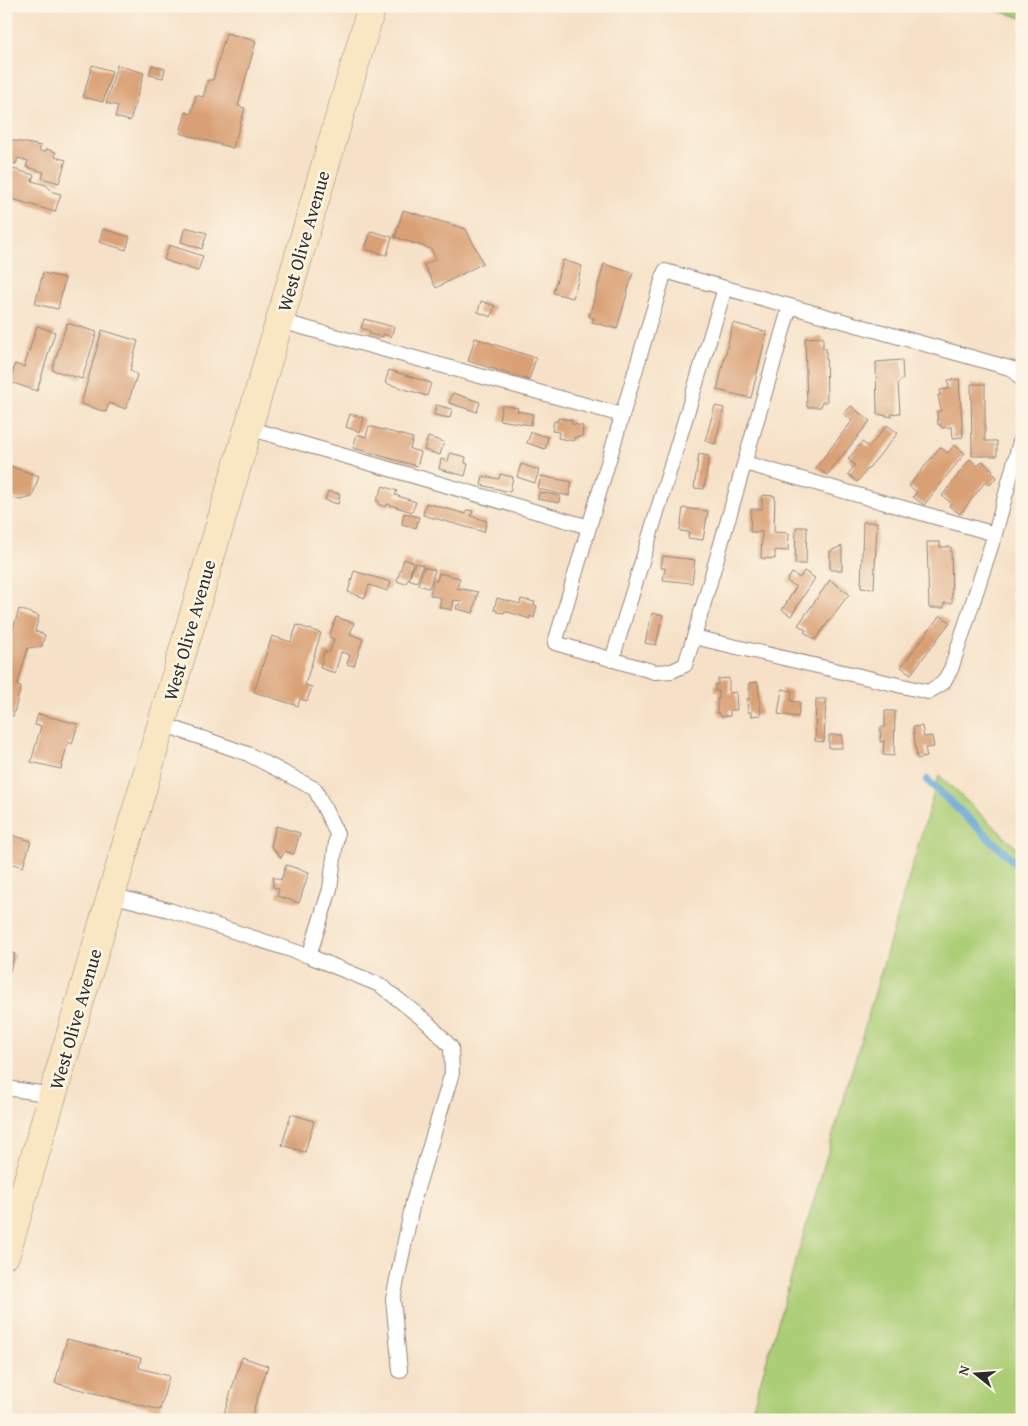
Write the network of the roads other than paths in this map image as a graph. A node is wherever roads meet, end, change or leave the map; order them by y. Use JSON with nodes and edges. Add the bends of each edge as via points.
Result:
{"nodes":[{"id":1,"x":372,"y":6,"type":"edge"},
{"id":2,"x":725,"y":288,"type":"junction"},
{"id":3,"x":790,"y":306,"type":"junction"},
{"id":4,"x":280,"y":321,"type":"junction"},
{"id":5,"x":1022,"y":380,"type":"edge"},
{"id":6,"x":622,"y":415,"type":"junction"},
{"id":7,"x":248,"y":428,"type":"junction"},
{"id":8,"x":1022,"y":434,"type":"edge"},
{"id":9,"x":744,"y":463,"type":"junction"},
{"id":10,"x":589,"y":526,"type":"junction"},
{"id":11,"x":995,"y":534,"type":"junction"},
{"id":12,"x":694,"y":637,"type":"junction"},
{"id":13,"x":612,"y":660,"type":"junction"},
{"id":14,"x":162,"y":724,"type":"junction"},
{"id":15,"x":111,"y":895,"type":"junction"},
{"id":16,"x":309,"y":956,"type":"junction"},
{"id":17,"x":6,"y":1088,"type":"edge"},
{"id":18,"x":53,"y":1095,"type":"junction"},
{"id":19,"x":6,"y":1254,"type":"edge"},
{"id":20,"x":400,"y":1371,"type":"dead end"}],
"edges":[{"from":1,"to":4,"type":"main road","name":"West Olive Avenue"},
{"from":2,"to":3,"type":"lane"},
{"from":2,"to":6,"type":"lane","via":[[665,270]]},
{"from":2,"to":13,"type":"lane"},
{"from":3,"to":5,"type":"lane","via":[[1013,370]]},
{"from":3,"to":9,"type":"lane"},
{"from":4,"to":6,"type":"lane"},
{"from":4,"to":7,"type":"main road","name":"West Olive Avenue"},
{"from":6,"to":10,"type":"lane"},
{"from":7,"to":10,"type":"lane"},
{"from":7,"to":14,"type":"main road","name":"West Olive Avenue"},
{"from":8,"to":11,"type":"lane"},
{"from":9,"to":11,"type":"lane"},
{"from":9,"to":12,"type":"lane"},
{"from":10,"to":13,"type":"lane","via":[[555,643]]},
{"from":11,"to":12,"type":"lane","via":[[951,670],[943,683],[928,692]]},
{"from":12,"to":13,"type":"lane","via":[[685,665],[672,671],[655,672]]},
{"from":14,"to":15,"type":"main road","name":"West Olive Avenue"},
{"from":14,"to":16,"type":"lane","via":[[248,754],[315,789],[337,834],[330,889]]},
{"from":15,"to":16,"type":"lane","via":[[169,910]]},
{"from":15,"to":18,"type":"main road","name":"West Olive Avenue"},
{"from":16,"to":20,"type":"lane","via":[[380,985],[428,1023],[451,1047],[452,1073],[413,1202],[393,1299]]},
{"from":17,"to":18,"type":"lane"},
{"from":18,"to":19,"type":"main road","name":"West Olive Avenue"}]}
